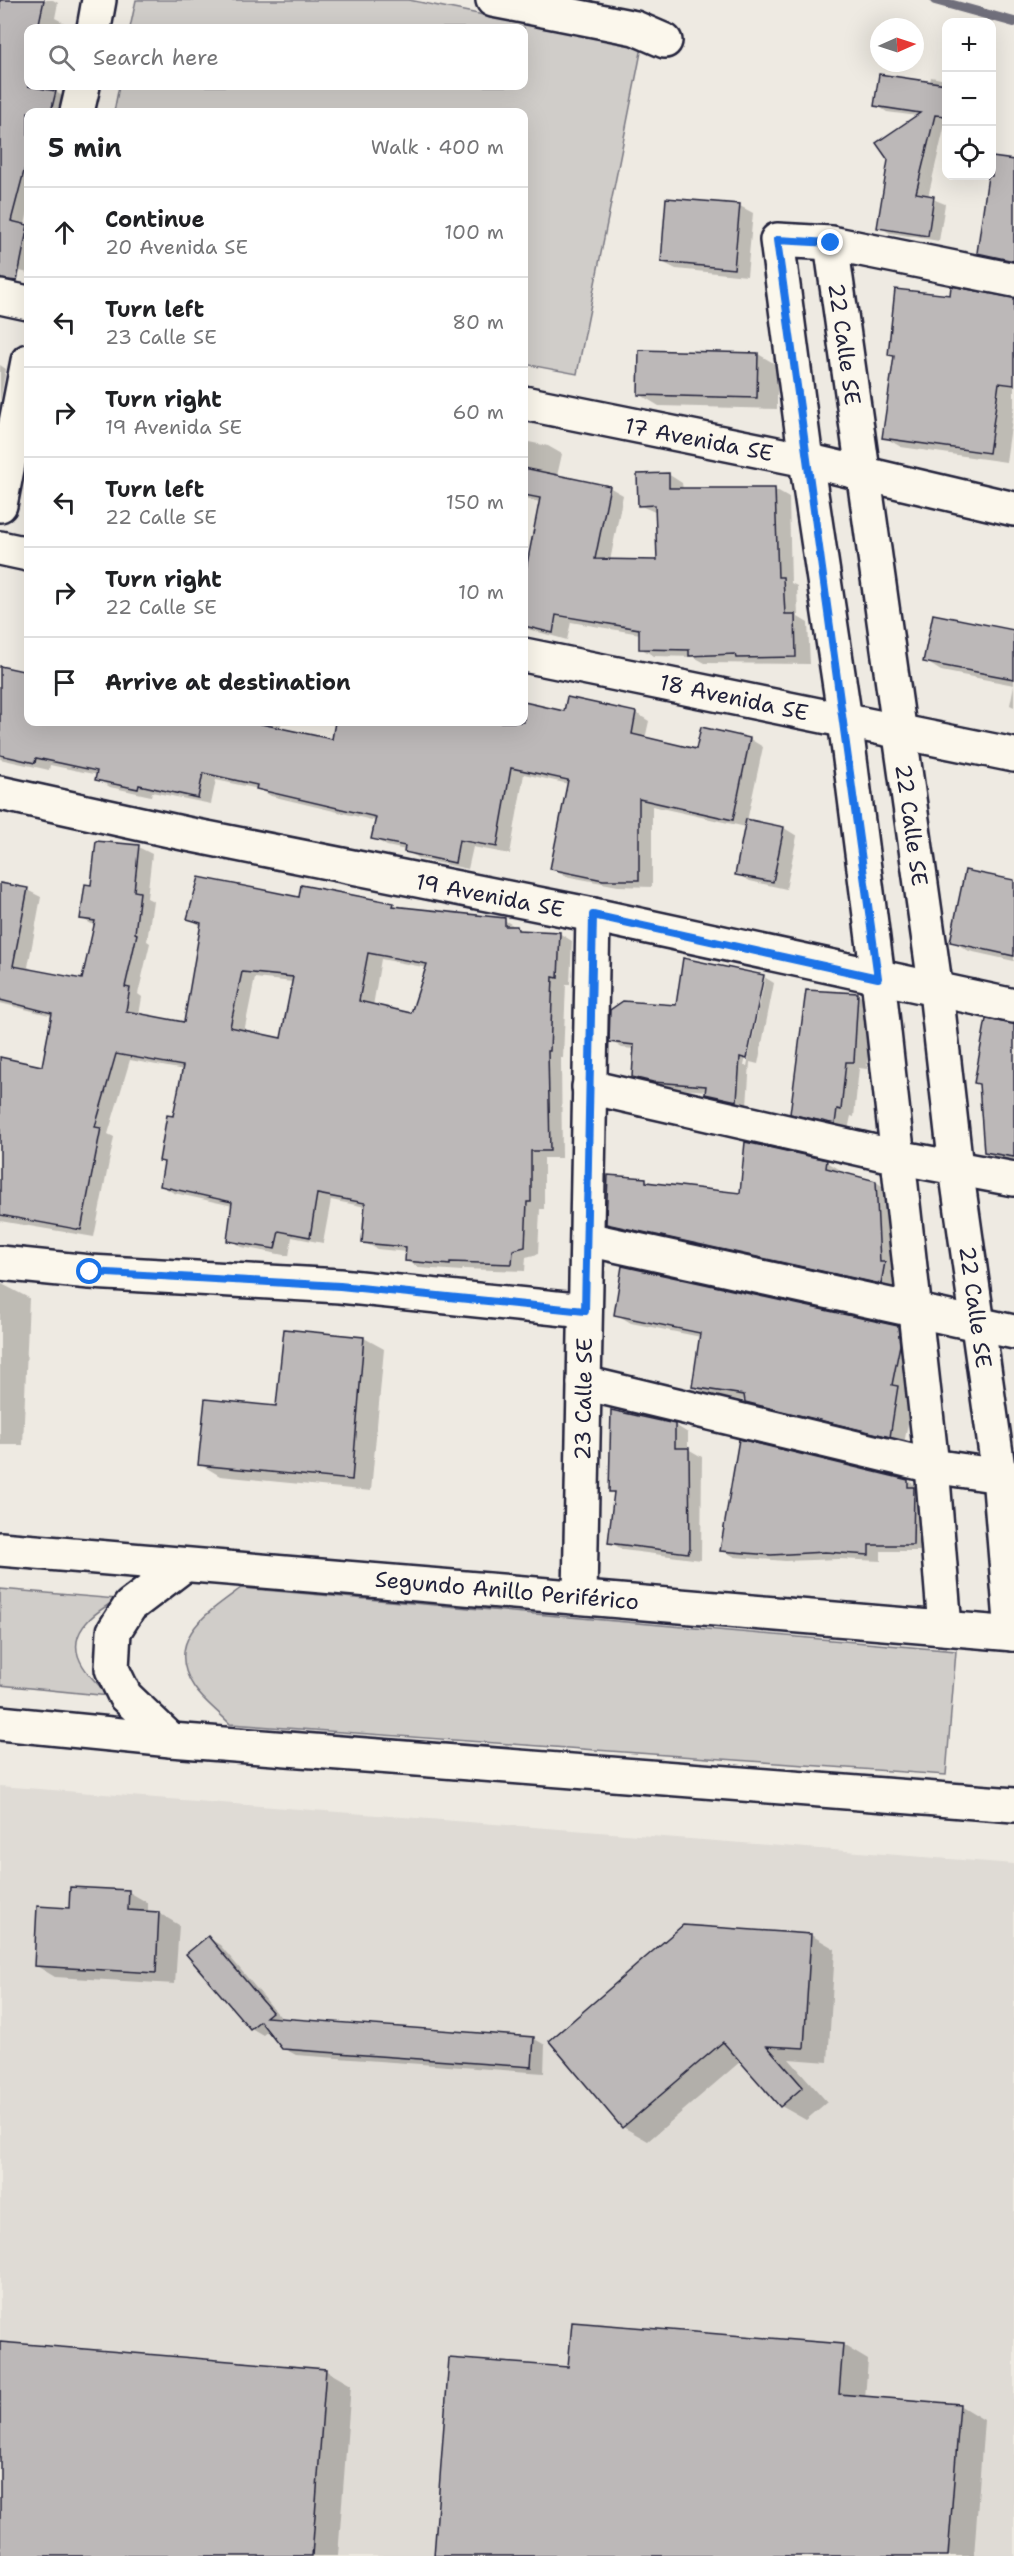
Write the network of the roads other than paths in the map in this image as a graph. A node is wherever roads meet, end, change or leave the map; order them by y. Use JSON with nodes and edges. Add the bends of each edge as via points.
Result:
{"nodes":[{"id":1,"x":99,"y":0,"type":"edge"},
{"id":2,"x":493,"y":0,"type":"edge"},
{"id":3,"x":95,"y":24,"type":"edge"},
{"id":4,"x":665,"y":41,"type":"dead end"},
{"id":5,"x":82,"y":90,"type":"edge"},
{"id":6,"x":78,"y":108,"type":"edge"},
{"id":7,"x":831,"y":243,"type":"junction"},
{"id":8,"x":1014,"y":280,"type":"edge"},
{"id":9,"x":0,"y":297,"type":"edge"},
{"id":10,"x":24,"y":302,"type":"edge"},
{"id":11,"x":24,"y":381,"type":"edge"},
{"id":12,"x":528,"y":404,"type":"edge"},
{"id":13,"x":806,"y":460,"type":"junction"},
{"id":14,"x":864,"y":473,"type":"junction"},
{"id":15,"x":0,"y":505,"type":"edge"},
{"id":16,"x":1014,"y":509,"type":"edge"},
{"id":17,"x":0,"y":548,"type":"edge"},
{"id":18,"x":24,"y":553,"type":"edge"},
{"id":19,"x":528,"y":656,"type":"edge"},
{"id":20,"x":845,"y":720,"type":"junction"},
{"id":21,"x":899,"y":730,"type":"junction"},
{"id":22,"x":1014,"y":755,"type":"edge"},
{"id":23,"x":0,"y":793,"type":"edge"},
{"id":24,"x":593,"y":915,"type":"junction"},
{"id":25,"x":878,"y":978,"type":"junction"},
{"id":26,"x":936,"y":991,"type":"junction"},
{"id":27,"x":1014,"y":1006,"type":"edge"},
{"id":28,"x":589,"y":1087,"type":"junction"},
{"id":29,"x":897,"y":1157,"type":"junction"},
{"id":30,"x":956,"y":1168,"type":"junction"},
{"id":31,"x":1014,"y":1179,"type":"edge"},
{"id":32,"x":587,"y":1239,"type":"junction"},
{"id":33,"x":0,"y":1263,"type":"edge"},
{"id":34,"x":915,"y":1310,"type":"junction"},
{"id":35,"x":585,"y":1311,"type":"junction"},
{"id":36,"x":978,"y":1324,"type":"junction"},
{"id":37,"x":1014,"y":1332,"type":"edge"},
{"id":38,"x":584,"y":1383,"type":"junction"},
{"id":39,"x":932,"y":1466,"type":"junction"},
{"id":40,"x":1007,"y":1477,"type":"edge"},
{"id":41,"x":0,"y":1549,"type":"edge"},
{"id":42,"x":184,"y":1565,"type":"junction"},
{"id":43,"x":580,"y":1596,"type":"junction"},
{"id":44,"x":945,"y":1628,"type":"junction"},
{"id":45,"x":1013,"y":1634,"type":"edge"},
{"id":46,"x":0,"y":1724,"type":"edge"},
{"id":47,"x":171,"y":1740,"type":"junction"},
{"id":48,"x":1014,"y":1805,"type":"edge"}],
"edges":[{"from":1,"to":3,"type":"street"},
{"from":2,"to":4,"type":"street","via":[[635,28]]},
{"from":5,"to":6,"type":"street"},
{"from":7,"to":8,"type":"street"},
{"from":7,"to":13,"type":"street","via":[[777,240]]},
{"from":7,"to":14,"type":"street","name":"22 Calle SE"},
{"from":9,"to":10,"type":"street"},
{"from":11,"to":15,"type":"street"},
{"from":12,"to":13,"type":"street","name":"17 Avenida SE"},
{"from":13,"to":14,"type":"street","name":"17 Avenida SE"},
{"from":13,"to":20,"type":"street"},
{"from":14,"to":16,"type":"street","name":"17 Avenida SE"},
{"from":14,"to":21,"type":"street","name":"22 Calle SE"},
{"from":17,"to":18,"type":"street"},
{"from":19,"to":20,"type":"street","name":"18 Avenida SE"},
{"from":20,"to":21,"type":"street","name":"18 Avenida SE"},
{"from":20,"to":25,"type":"street"},
{"from":21,"to":22,"type":"street","name":"18 Avenida SE"},
{"from":21,"to":26,"type":"street","name":"22 Calle SE"},
{"from":23,"to":24,"type":"street","name":"19 Avenida SE"},
{"from":24,"to":25,"type":"street","name":"19 Avenida SE"},
{"from":24,"to":28,"type":"street","name":"23 Calle SE"},
{"from":25,"to":26,"type":"street","name":"19 Avenida SE"},
{"from":25,"to":29,"type":"street"},
{"from":26,"to":27,"type":"street","name":"19 Avenida SE"},
{"from":26,"to":30,"type":"street","name":"22 Calle SE"},
{"from":28,"to":29,"type":"street"},
{"from":28,"to":32,"type":"street","name":"23 Calle SE"},
{"from":29,"to":30,"type":"street"},
{"from":29,"to":34,"type":"street"},
{"from":30,"to":31,"type":"street"},
{"from":30,"to":36,"type":"street","name":"22 Calle SE"},
{"from":32,"to":34,"type":"street"},
{"from":32,"to":35,"type":"street","name":"23 Calle SE"},
{"from":33,"to":35,"type":"street","via":[[340,1286]]},
{"from":34,"to":36,"type":"street"},
{"from":34,"to":39,"type":"street"},
{"from":35,"to":38,"type":"street","name":"23 Calle SE"},
{"from":36,"to":37,"type":"street"},
{"from":36,"to":40,"type":"street","name":"22 Calle SE"},
{"from":38,"to":39,"type":"street"},
{"from":38,"to":43,"type":"street","name":"23 Calle SE"},
{"from":39,"to":40,"type":"street"},
{"from":39,"to":44,"type":"street"},
{"from":40,"to":45,"type":"street","name":"22 Calle SE"},
{"from":41,"to":42,"type":"street","name":"Segundo Anillo Periférico"},
{"from":42,"to":43,"type":"street","name":"Segundo Anillo Periférico"},
{"from":42,"to":47,"type":"street","via":[[130,1606],[114,1631],[112,1669],[125,1696]]},
{"from":43,"to":44,"type":"street","name":"Segundo Anillo Periférico"},
{"from":44,"to":45,"type":"street","name":"Segundo Anillo Periférico"},
{"from":46,"to":47,"type":"street"},
{"from":47,"to":48,"type":"street"}]}
